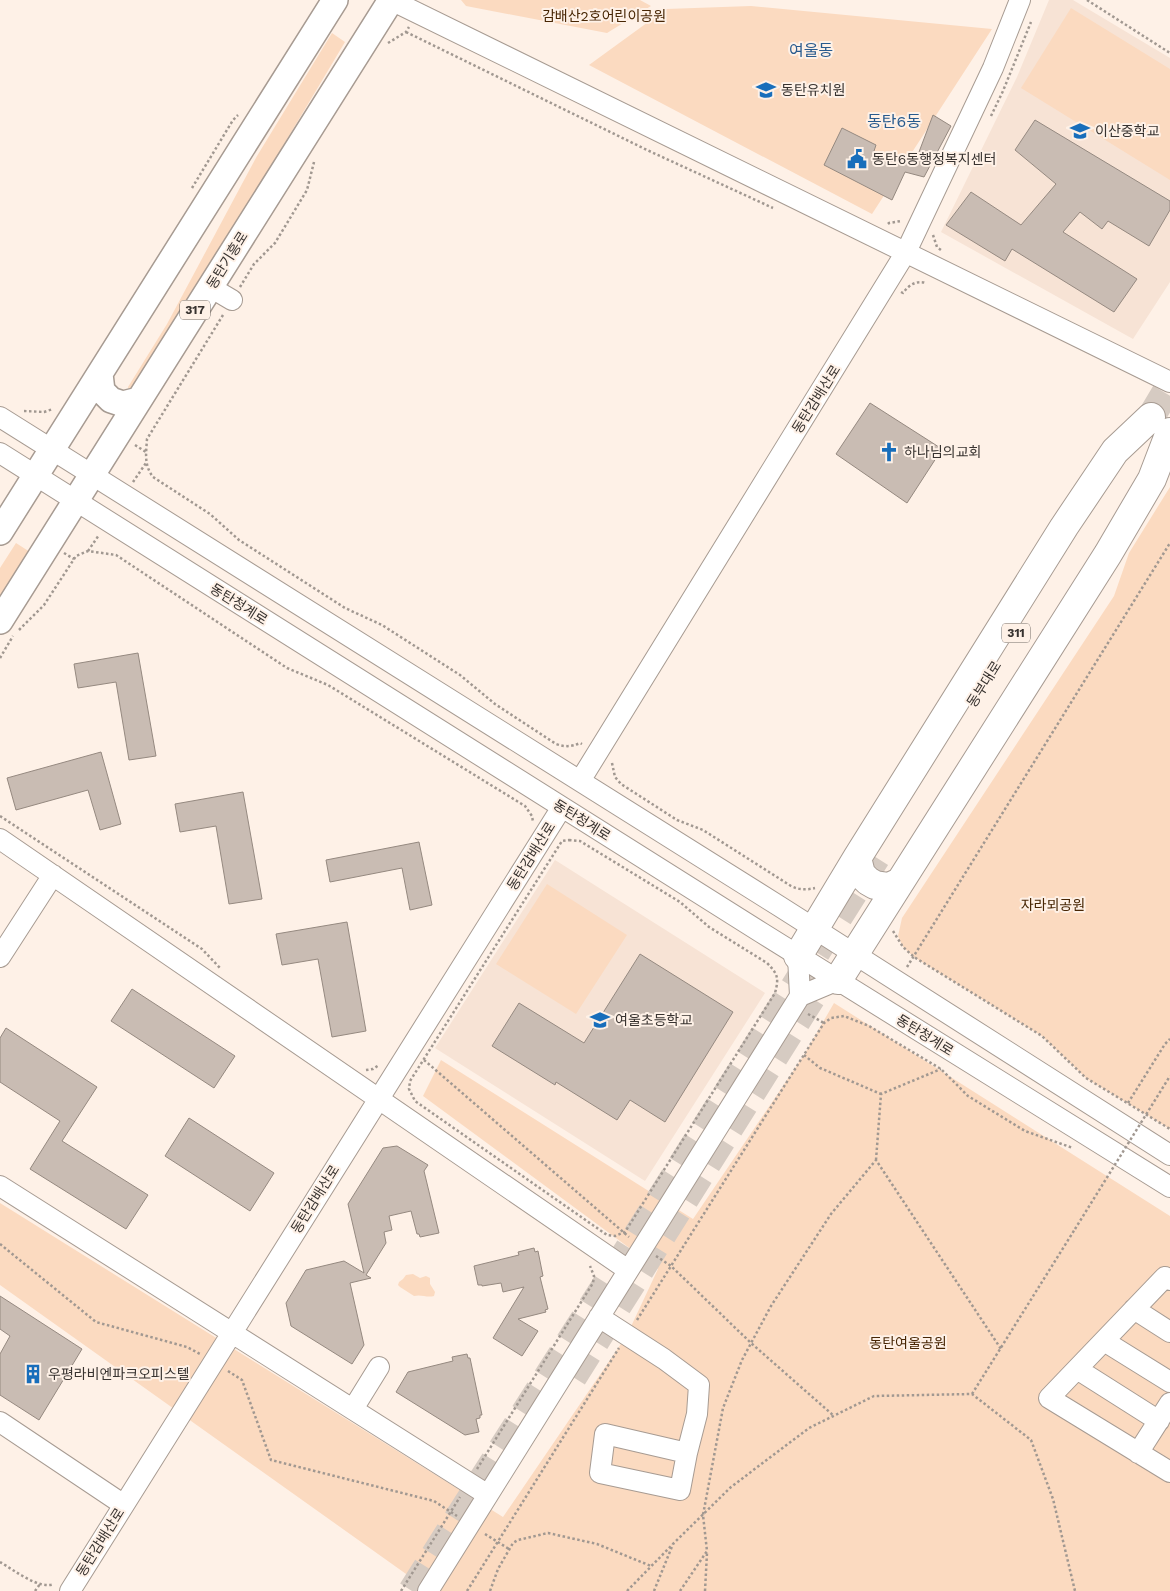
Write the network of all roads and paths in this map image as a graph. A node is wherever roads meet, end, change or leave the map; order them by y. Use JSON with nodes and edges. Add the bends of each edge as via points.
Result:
{"nodes":[{"id":1,"x":335,"y":0,"type":"edge"},
{"id":2,"x":391,"y":0,"type":"edge"},
{"id":3,"x":1020,"y":0,"type":"edge"},
{"id":4,"x":1086,"y":0,"type":"edge"},
{"id":5,"x":386,"y":44,"type":"dead end"},
{"id":6,"x":1170,"y":53,"type":"edge"},
{"id":7,"x":314,"y":161,"type":"dead end"},
{"id":8,"x":773,"y":208,"type":"dead end"},
{"id":9,"x":904,"y":218,"type":"dead end"},
{"id":10,"x":889,"y":223,"type":"dead end"},
{"id":11,"x":906,"y":252,"type":"junction"},
{"id":12,"x":210,"y":286,"type":"junction"},
{"id":13,"x":232,"y":300,"type":"junction"},
{"id":14,"x":100,"y":374,"type":"junction"},
{"id":15,"x":1170,"y":382,"type":"edge"},
{"id":16,"x":139,"y":400,"type":"junction"},
{"id":17,"x":57,"y":405,"type":"dead end"},
{"id":18,"x":21,"y":410,"type":"dead end"},
{"id":19,"x":0,"y":417,"type":"edge"},
{"id":20,"x":1164,"y":427,"type":"edge"},
{"id":21,"x":52,"y":450,"type":"junction"},
{"id":22,"x":0,"y":453,"type":"edge"},
{"id":23,"x":92,"y":475,"type":"junction"},
{"id":24,"x":36,"y":476,"type":"junction"},
{"id":25,"x":76,"y":500,"type":"junction"},
{"id":26,"x":0,"y":532,"type":"edge"},
{"id":27,"x":1170,"y":543,"type":"edge"},
{"id":28,"x":0,"y":621,"type":"edge"},
{"id":29,"x":0,"y":658,"type":"edge"},
{"id":30,"x":580,"y":743,"type":"dead end"},
{"id":31,"x":612,"y":763,"type":"dead end"},
{"id":32,"x":580,"y":781,"type":"junction"},
{"id":33,"x":562,"y":807,"type":"junction"},
{"id":34,"x":0,"y":816,"type":"edge"},
{"id":35,"x":533,"y":822,"type":"dead end"},
{"id":36,"x":0,"y":839,"type":"edge"},
{"id":37,"x":884,"y":862,"type":"junction"},
{"id":38,"x":53,"y":875,"type":"junction"},
{"id":39,"x":821,"y":887,"type":"dead end"},
{"id":40,"x":815,"y":929,"type":"junction"},
{"id":41,"x":893,"y":930,"type":"dead end"},
{"id":42,"x":854,"y":954,"type":"junction"},
{"id":43,"x":798,"y":956,"type":"junction"},
{"id":44,"x":0,"y":957,"type":"edge"},
{"id":45,"x":914,"y":957,"type":"junction"},
{"id":46,"x":220,"y":968,"type":"dead end"},
{"id":47,"x":838,"y":980,"type":"junction"},
{"id":48,"x":800,"y":996,"type":"junction"},
{"id":49,"x":1170,"y":1039,"type":"edge"},
{"id":50,"x":804,"y":1055,"type":"junction"},
{"id":51,"x":382,"y":1062,"type":"dead end"},
{"id":52,"x":941,"y":1069,"type":"junction"},
{"id":53,"x":365,"y":1070,"type":"dead end"},
{"id":54,"x":1170,"y":1076,"type":"edge"},
{"id":55,"x":881,"y":1094,"type":"junction"},
{"id":56,"x":378,"y":1098,"type":"junction"},
{"id":57,"x":1128,"y":1103,"type":"junction"},
{"id":58,"x":1170,"y":1129,"type":"edge"},
{"id":59,"x":1078,"y":1150,"type":"dead end"},
{"id":60,"x":1170,"y":1155,"type":"edge"},
{"id":61,"x":876,"y":1160,"type":"junction"},
{"id":62,"x":1168,"y":1185,"type":"edge"},
{"id":63,"x":0,"y":1186,"type":"edge"},
{"id":64,"x":607,"y":1235,"type":"joint"},
{"id":65,"x":0,"y":1244,"type":"edge"},
{"id":66,"x":589,"y":1262,"type":"dead end"},
{"id":67,"x":628,"y":1270,"type":"junction"},
{"id":68,"x":1170,"y":1280,"type":"edge"},
{"id":69,"x":1134,"y":1309,"type":"junction"},
{"id":70,"x":599,"y":1317,"type":"junction"},
{"id":71,"x":232,"y":1332,"type":"junction"},
{"id":72,"x":1170,"y":1332,"type":"edge"},
{"id":73,"x":628,"y":1335,"type":"junction"},
{"id":74,"x":1104,"y":1340,"type":"junction"},
{"id":75,"x":1001,"y":1349,"type":"junction"},
{"id":76,"x":213,"y":1362,"type":"junction"},
{"id":77,"x":379,"y":1367,"type":"dead end"},
{"id":78,"x":1077,"y":1369,"type":"junction"},
{"id":79,"x":1170,"y":1382,"type":"edge"},
{"id":80,"x":972,"y":1394,"type":"junction"},
{"id":81,"x":1170,"y":1404,"type":"edge"},
{"id":82,"x":353,"y":1409,"type":"junction"},
{"id":83,"x":1159,"y":1421,"type":"junction"},
{"id":84,"x":0,"y":1422,"type":"edge"},
{"id":85,"x":687,"y":1453,"type":"dead end"},
{"id":86,"x":1138,"y":1453,"type":"junction"},
{"id":87,"x":1168,"y":1466,"type":"edge"},
{"id":88,"x":468,"y":1483,"type":"junction"},
{"id":89,"x":488,"y":1495,"type":"junction"},
{"id":90,"x":124,"y":1505,"type":"junction"},
{"id":91,"x":450,"y":1511,"type":"junction"},
{"id":92,"x":703,"y":1515,"type":"junction"},
{"id":93,"x":470,"y":1524,"type":"junction"},
{"id":94,"x":498,"y":1542,"type":"junction"},
{"id":95,"x":673,"y":1544,"type":"junction"},
{"id":96,"x":509,"y":1549,"type":"junction"},
{"id":97,"x":707,"y":1551,"type":"junction"},
{"id":98,"x":0,"y":1562,"type":"edge"},
{"id":99,"x":651,"y":1566,"type":"junction"},
{"id":100,"x":40,"y":1584,"type":"junction"},
{"id":101,"x":63,"y":1587,"type":"edge"},
{"id":102,"x":36,"y":1591,"type":"edge"},
{"id":103,"x":401,"y":1591,"type":"edge"},
{"id":104,"x":428,"y":1591,"type":"edge"},
{"id":105,"x":467,"y":1591,"type":"edge"},
{"id":106,"x":490,"y":1591,"type":"edge"},
{"id":107,"x":627,"y":1591,"type":"edge"},
{"id":108,"x":654,"y":1591,"type":"edge"},
{"id":109,"x":680,"y":1591,"type":"edge"},
{"id":110,"x":705,"y":1591,"type":"edge"},
{"id":111,"x":1075,"y":1591,"type":"edge"}],
"edges":[{"from":1,"to":14,"type":"main road"},
{"from":2,"to":11,"type":"street"},
{"from":2,"to":12,"type":"main road","name":"동탄기흥로","number":"317"},
{"from":3,"to":11,"type":"street","name":"동탄감배산로","via":[[992,68]]},
{"from":4,"to":6,"type":"path"},
{"from":5,"to":8,"type":"path","via":[[406,32]]},
{"from":7,"to":13,"type":"path","via":[[307,190],[275,243],[254,264]]},
{"from":9,"to":10,"type":"path"},
{"from":11,"to":15,"type":"street"},
{"from":11,"to":32,"type":"street","name":"동탄감배산로"},
{"from":12,"to":13,"type":"street"},
{"from":12,"to":16,"type":"main road","name":"동탄기흥로","number":"317"},
{"from":13,"to":30,"type":"path","via":[[147,439],[149,471],[210,514],[238,540],[345,608],[382,625],[460,675],[494,704],[556,744],[565,747]]},
{"from":14,"to":16,"type":"main road","via":[[102,391],[111,400],[123,404]]},
{"from":14,"to":21,"type":"main road"},
{"from":16,"to":23,"type":"main road","name":"동탄기흥로","number":"317"},
{"from":17,"to":18,"type":"path","via":[[44,412]]},
{"from":19,"to":21,"type":"street"},
{"from":20,"to":37,"type":"highway","name":"동부대로","number":"311"},
{"from":20,"to":37,"type":"highway","via":[[1115,451],[1059,536]]},
{"from":21,"to":23,"type":"street"},
{"from":21,"to":24,"type":"main road"},
{"from":22,"to":24,"type":"street","name":"동탄청계로"},
{"from":23,"to":25,"type":"main road","name":"동탄기흥로","number":"317"},
{"from":23,"to":32,"type":"street"},
{"from":24,"to":25,"type":"street","name":"동탄청계로"},
{"from":24,"to":26,"type":"main road"},
{"from":25,"to":28,"type":"main road","name":"동탄기흥로","number":"317"},
{"from":25,"to":33,"type":"street","name":"동탄청계로"},
{"from":27,"to":45,"type":"path"},
{"from":29,"to":35,"type":"path","via":[[15,634],[44,605],[76,556],[88,551],[116,555],[287,668],[328,685],[526,806]]},
{"from":31,"to":39,"type":"path","via":[[615,777],[621,784],[677,820],[703,830],[797,889]]},
{"from":32,"to":40,"type":"street"},
{"from":33,"to":43,"type":"street","name":"동탄청계로"},
{"from":33,"to":56,"type":"street","name":"동탄감배산로"},
{"from":34,"to":46,"type":"path","via":[[202,949]]},
{"from":36,"to":38,"type":"street"},
{"from":37,"to":40,"type":"highway"},
{"from":37,"to":42,"type":"highway"},
{"from":38,"to":44,"type":"street"},
{"from":38,"to":56,"type":"street"},
{"from":40,"to":42,"type":"street"},
{"from":40,"to":43,"type":"highway"},
{"from":41,"to":45,"type":"path","via":[[903,947]]},
{"from":42,"to":47,"type":"highway"},
{"from":42,"to":60,"type":"street"},
{"from":43,"to":47,"type":"street","name":"동탄청계로"},
{"from":43,"to":48,"type":"street"},
{"from":45,"to":57,"type":"path","via":[[1042,1036],[1086,1078]]},
{"from":47,"to":48,"type":"street"},
{"from":47,"to":62,"type":"street","name":"동탄청계로"},
{"from":48,"to":67,"type":"street"},
{"from":49,"to":57,"type":"path"},
{"from":50,"to":52,"type":"path","via":[[824,1023],[844,1016],[869,1026]]},
{"from":50,"to":55,"type":"path","via":[[820,1068]]},
{"from":50,"to":73,"type":"path"},
{"from":51,"to":53,"type":"path","via":[[373,1069]]},
{"from":52,"to":55,"type":"path"},
{"from":52,"to":59,"type":"path","via":[[968,1096],[1025,1131]]},
{"from":54,"to":75,"type":"path","bridge":true},
{"from":55,"to":61,"type":"path"},
{"from":56,"to":67,"type":"street"},
{"from":56,"to":71,"type":"street","name":"동탄감배산로"},
{"from":57,"to":58,"type":"path"},
{"from":61,"to":75,"type":"path"},
{"from":61,"to":92,"type":"path","via":[[831,1214],[771,1306],[742,1360],[723,1408]]},
{"from":63,"to":71,"type":"street"},
{"from":64,"to":64,"type":"path","via":[[414,1101],[409,1089],[410,1081],[562,841],[569,840],[585,844],[680,902],[709,927],[767,963],[775,971],[778,982],[624,1232]]},
{"from":65,"to":76,"type":"path","via":[[96,1322],[188,1347]]},
{"from":66,"to":88,"type":"path","via":[[594,1283]]},
{"from":67,"to":70,"type":"street"},
{"from":68,"to":69,"type":"street","via":[[1165,1277]]},
{"from":69,"to":72,"type":"street"},
{"from":69,"to":74,"type":"street"},
{"from":70,"to":73,"type":"street"},
{"from":70,"to":89,"type":"street"},
{"from":71,"to":76,"type":"street","name":"동탄감배산로"},
{"from":71,"to":82,"type":"street"},
{"from":73,"to":85,"type":"street","via":[[699,1385],[697,1414]]},
{"from":73,"to":94,"type":"path"},
{"from":74,"to":78,"type":"street"},
{"from":74,"to":79,"type":"street"},
{"from":75,"to":80,"type":"path"},
{"from":76,"to":90,"type":"street","name":"동탄감배산로"},
{"from":76,"to":91,"type":"path","via":[[242,1380],[271,1460],[434,1501]]},
{"from":77,"to":82,"type":"street"},
{"from":78,"to":83,"type":"street"},
{"from":78,"to":86,"type":"street","via":[[1049,1398]]},
{"from":80,"to":92,"type":"path","via":[[874,1396],[809,1428],[731,1487]]},
{"from":80,"to":111,"type":"path","via":[[1031,1440],[1053,1499]]},
{"from":81,"to":83,"type":"street"},
{"from":82,"to":88,"type":"street"},
{"from":83,"to":86,"type":"street"},
{"from":84,"to":90,"type":"street"},
{"from":86,"to":87,"type":"street"},
{"from":88,"to":89,"type":"street"},
{"from":88,"to":91,"type":"path"},
{"from":89,"to":93,"type":"street"},
{"from":90,"to":101,"type":"street","name":"동탄감배산로"},
{"from":91,"to":93,"type":"path"},
{"from":91,"to":103,"type":"path"},
{"from":92,"to":95,"type":"path"},
{"from":92,"to":97,"type":"path"},
{"from":93,"to":94,"type":"path"},
{"from":93,"to":104,"type":"street"},
{"from":94,"to":96,"type":"path"},
{"from":94,"to":105,"type":"path"},
{"from":95,"to":99,"type":"path"},
{"from":95,"to":108,"type":"path"},
{"from":96,"to":99,"type":"path","via":[[518,1540],[548,1533],[597,1544]]},
{"from":96,"to":106,"type":"path"},
{"from":97,"to":109,"type":"path"},
{"from":97,"to":110,"type":"path"},
{"from":98,"to":100,"type":"path"},
{"from":99,"to":107,"type":"path"},
{"from":100,"to":101,"type":"path"},
{"from":100,"to":102,"type":"path"}]}
